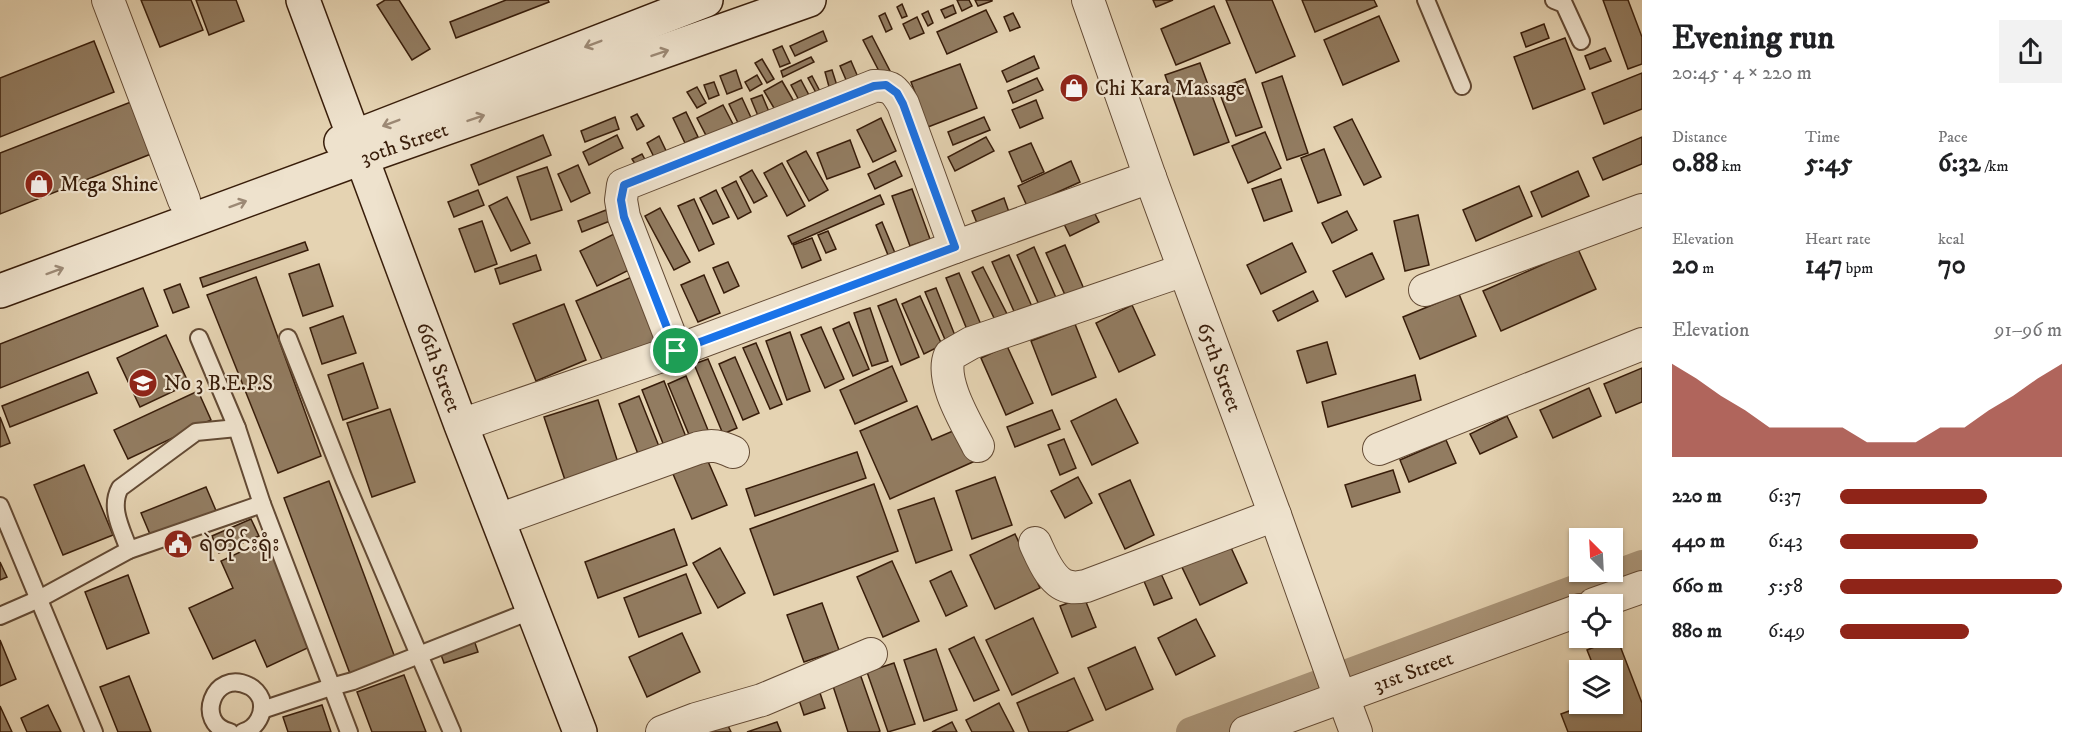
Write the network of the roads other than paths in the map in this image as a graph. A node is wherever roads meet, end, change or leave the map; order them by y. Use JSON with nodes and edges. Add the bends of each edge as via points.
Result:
{"nodes":[{"id":1,"x":108,"y":0,"type":"edge"},
{"id":2,"x":303,"y":0,"type":"edge"},
{"id":3,"x":706,"y":0,"type":"edge"},
{"id":4,"x":808,"y":0,"type":"edge"},
{"id":5,"x":1088,"y":0,"type":"edge"},
{"id":6,"x":1426,"y":0,"type":"edge"},
{"id":7,"x":1554,"y":0,"type":"edge"},
{"id":8,"x":722,"y":15,"type":"edge"},
{"id":9,"x":1581,"y":40,"type":"dead end"},
{"id":10,"x":1462,"y":86,"type":"dead end"},
{"id":11,"x":357,"y":148,"type":"junction"},
{"id":12,"x":1150,"y":177,"type":"junction"},
{"id":13,"x":184,"y":200,"type":"junction"},
{"id":14,"x":1642,"y":210,"type":"edge"},
{"id":15,"x":955,"y":247,"type":"junction"},
{"id":16,"x":0,"y":268,"type":"edge"},
{"id":17,"x":1184,"y":270,"type":"junction"},
{"id":18,"x":1425,"y":290,"type":"dead end"},
{"id":19,"x":0,"y":291,"type":"edge"},
{"id":20,"x":199,"y":338,"type":"dead end"},
{"id":21,"x":288,"y":338,"type":"dead end"},
{"id":22,"x":1642,"y":344,"type":"edge"},
{"id":23,"x":676,"y":351,"type":"junction"},
{"id":24,"x":461,"y":425,"type":"junction"},
{"id":25,"x":237,"y":428,"type":"junction"},
{"id":26,"x":978,"y":446,"type":"dead end"},
{"id":27,"x":1379,"y":449,"type":"dead end"},
{"id":28,"x":733,"y":452,"type":"dead end"},
{"id":29,"x":262,"y":504,"type":"junction"},
{"id":30,"x":0,"y":506,"type":"edge"},
{"id":31,"x":1275,"y":515,"type":"junction"},
{"id":32,"x":498,"y":520,"type":"junction"},
{"id":33,"x":1035,"y":543,"type":"dead end"},
{"id":34,"x":129,"y":550,"type":"junction"},
{"id":35,"x":1642,"y":587,"type":"edge"},
{"id":36,"x":1622,"y":594,"type":"edge"},
{"id":37,"x":39,"y":599,"type":"junction"},
{"id":38,"x":533,"y":610,"type":"junction"},
{"id":39,"x":1569,"y":613,"type":"edge"},
{"id":40,"x":0,"y":616,"type":"edge"},
{"id":41,"x":418,"y":654,"type":"junction"},
{"id":42,"x":872,"y":654,"type":"dead end"},
{"id":43,"x":1336,"y":683,"type":"junction"},
{"id":44,"x":331,"y":687,"type":"junction"},
{"id":45,"x":262,"y":710,"type":"junction"},
{"id":46,"x":247,"y":731,"type":"edge"},
{"id":47,"x":94,"y":732,"type":"edge"},
{"id":48,"x":226,"y":732,"type":"edge"},
{"id":49,"x":349,"y":732,"type":"edge"},
{"id":50,"x":452,"y":732,"type":"edge"},
{"id":51,"x":580,"y":732,"type":"edge"},
{"id":52,"x":662,"y":732,"type":"edge"},
{"id":53,"x":1246,"y":732,"type":"edge"},
{"id":54,"x":1356,"y":732,"type":"edge"}],
"edges":[{"from":1,"to":13,"type":"street"},
{"from":2,"to":11,"type":"main road","name":"66th Street"},
{"from":3,"to":11,"type":"main road","name":"30th Street","one_way":true},
{"from":4,"to":8,"type":"main road","name":"30th Street"},
{"from":5,"to":12,"type":"street","name":"65th Street"},
{"from":6,"to":10,"type":"lane"},
{"from":7,"to":9,"type":"lane","via":[[1564,4]]},
{"from":11,"to":8,"type":"main road","name":"30th Street","one_way":true},
{"from":11,"to":13,"type":"main road","name":"30th Street"},
{"from":19,"to":11,"type":"main road","name":"30th Street","one_way":true},
{"from":11,"to":24,"type":"main road","name":"66th Street"},
{"from":12,"to":15,"type":"street"},
{"from":12,"to":17,"type":"street","name":"65th Street"},
{"from":13,"to":16,"type":"main road","name":"30th Street"},
{"from":14,"to":18,"type":"street"},
{"from":15,"to":23,"type":"street"},
{"from":15,"to":23,"type":"street","via":[[903,104],[886,85],[874,86],[624,185],[624,217]]},
{"from":17,"to":26,"type":"street","via":[[970,343],[950,355],[946,370],[953,393]]},
{"from":17,"to":31,"type":"street","name":"65th Street"},
{"from":20,"to":25,"type":"lane"},
{"from":21,"to":41,"type":"lane"},
{"from":22,"to":27,"type":"street"},
{"from":23,"to":24,"type":"street"},
{"from":24,"to":32,"type":"main road","name":"66th Street"},
{"from":25,"to":29,"type":"lane"},
{"from":25,"to":34,"type":"lane","via":[[196,432],[120,488],[115,506]]},
{"from":28,"to":32,"type":"street","via":[[720,446],[698,448]]},
{"from":29,"to":34,"type":"lane"},
{"from":29,"to":44,"type":"lane"},
{"from":30,"to":37,"type":"lane"},
{"from":31,"to":33,"type":"street","via":[[1086,586],[1069,588],[1058,582]]},
{"from":31,"to":43,"type":"street","name":"65th Street"},
{"from":32,"to":38,"type":"main road","name":"66th Street"},
{"from":34,"to":37,"type":"lane"},
{"from":35,"to":36,"type":"street"},
{"from":37,"to":40,"type":"lane"},
{"from":37,"to":47,"type":"lane"},
{"from":38,"to":41,"type":"lane"},
{"from":38,"to":51,"type":"main road","name":"66th Street"},
{"from":39,"to":43,"type":"street","name":"31st Street"},
{"from":41,"to":44,"type":"lane"},
{"from":41,"to":50,"type":"lane"},
{"from":42,"to":52,"type":"street","via":[[762,700]]},
{"from":43,"to":53,"type":"street","name":"31st Street"},
{"from":43,"to":54,"type":"street","name":"65th Street"},
{"from":44,"to":45,"type":"lane"},
{"from":44,"to":49,"type":"lane"},
{"from":45,"to":46,"type":"lane","via":[[258,722]]},
{"from":45,"to":48,"type":"lane","via":[[261,698],[253,687],[229,682],[218,689],[210,711],[215,723]]}]}
